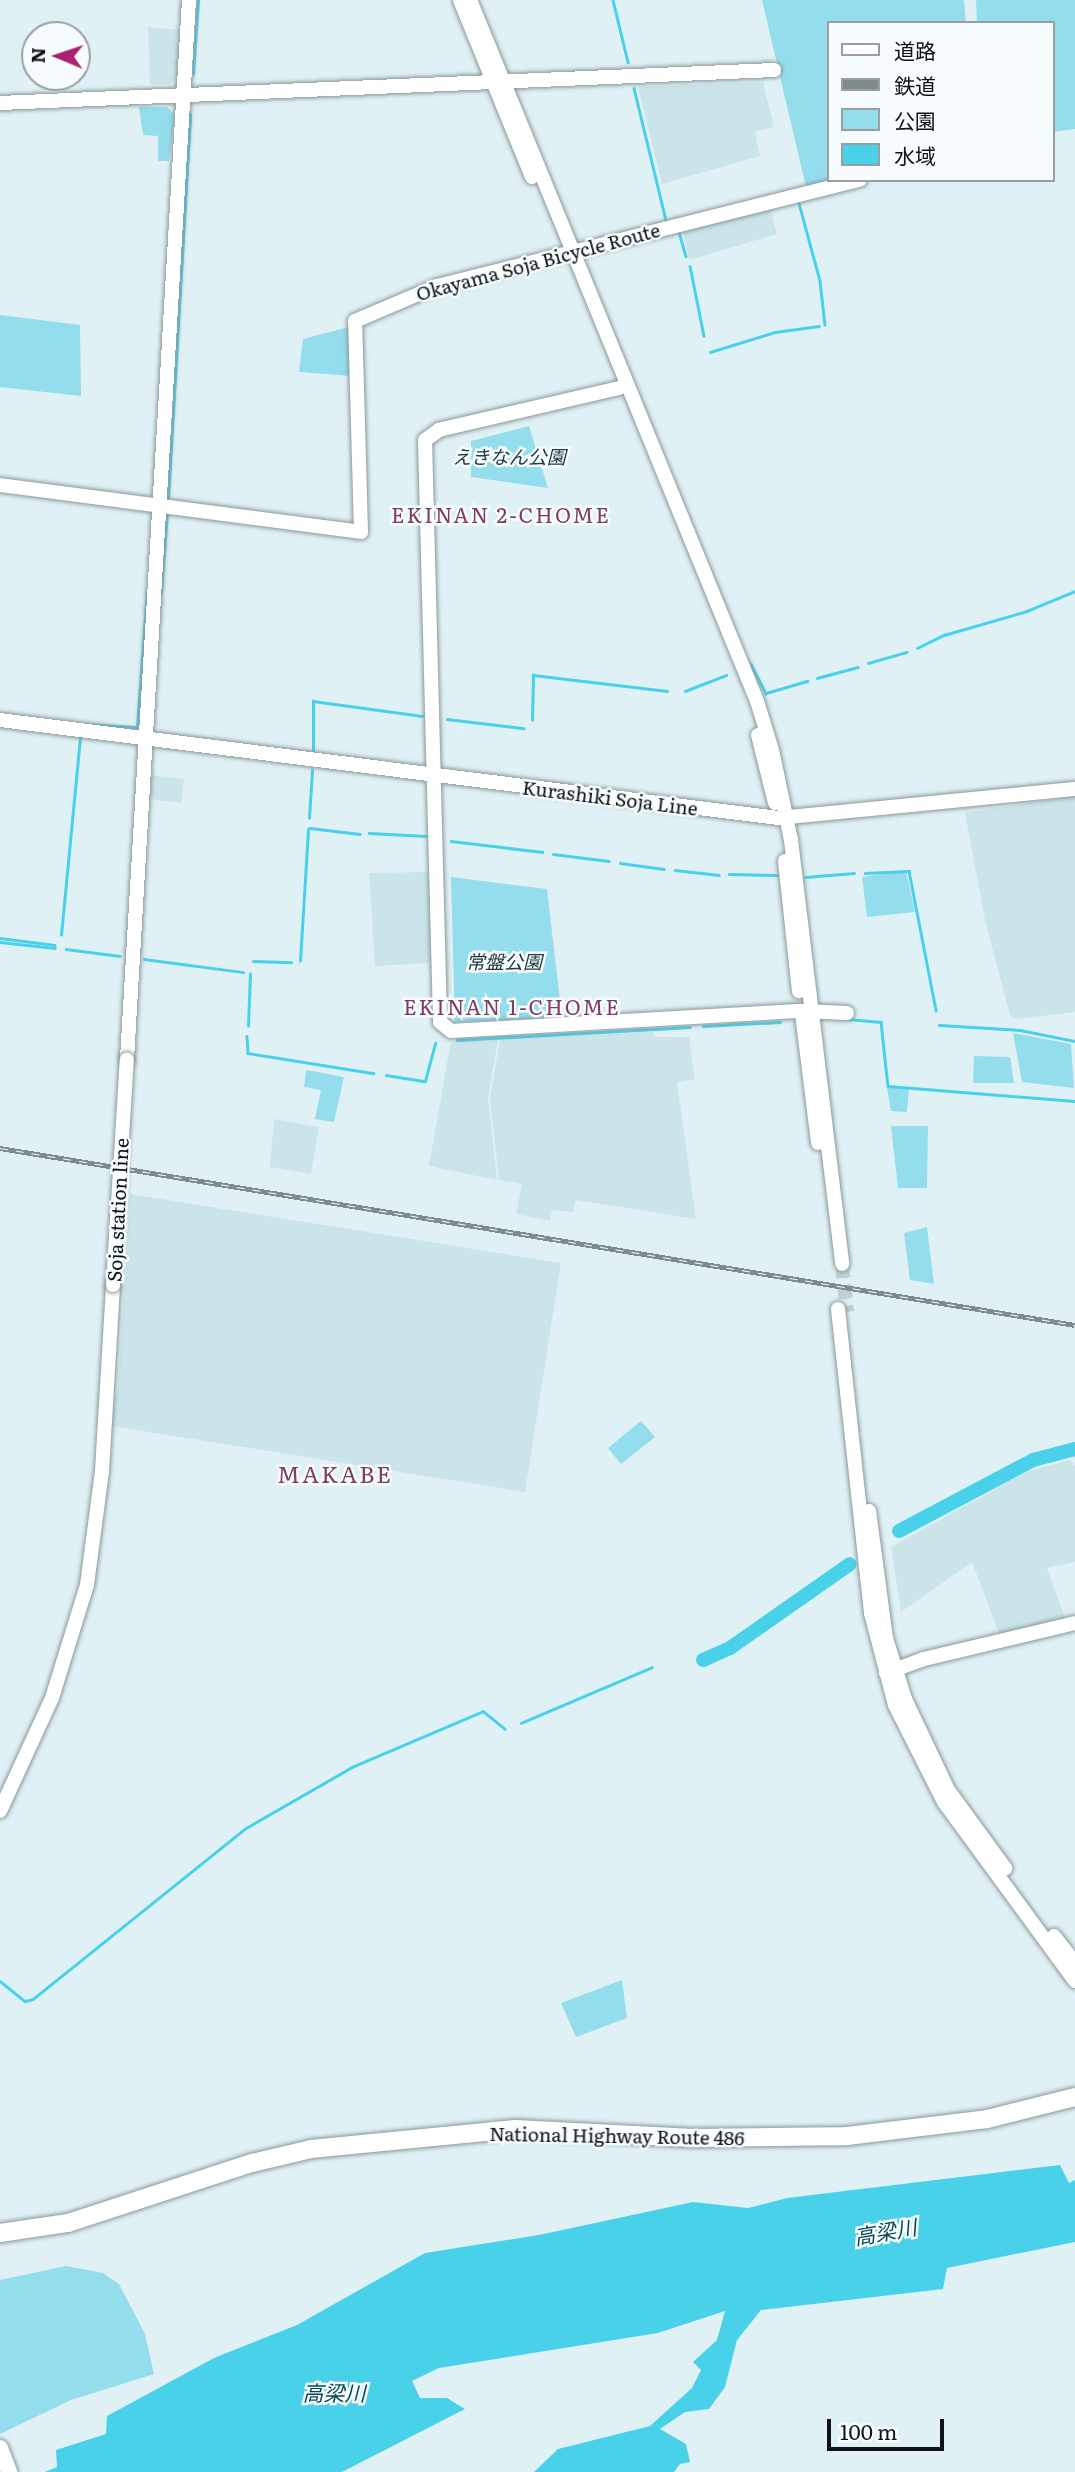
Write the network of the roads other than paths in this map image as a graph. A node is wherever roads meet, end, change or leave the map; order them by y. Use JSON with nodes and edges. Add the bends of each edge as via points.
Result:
{"nodes":[{"id":1,"x":189,"y":0,"type":"edge"},
{"id":2,"x":460,"y":0,"type":"edge"},
{"id":3,"x":471,"y":0,"type":"edge"},
{"id":4,"x":774,"y":70,"type":"dead end"},
{"id":5,"x":498,"y":81,"type":"junction"},
{"id":6,"x":184,"y":95,"type":"junction"},
{"id":7,"x":0,"y":103,"type":"edge"},
{"id":8,"x":852,"y":182,"type":"edge"},
{"id":9,"x":569,"y":253,"type":"junction"},
{"id":10,"x":619,"y":388,"type":"junction"},
{"id":11,"x":0,"y":485,"type":"edge"},
{"id":12,"x":159,"y":505,"type":"junction"},
{"id":13,"x":0,"y":720,"type":"edge"},
{"id":14,"x":145,"y":739,"type":"junction"},
{"id":15,"x":433,"y":776,"type":"junction"},
{"id":16,"x":1075,"y":789,"type":"edge"},
{"id":17,"x":783,"y":819,"type":"junction"},
{"id":18,"x":806,"y":1011,"type":"junction"},
{"id":19,"x":847,"y":1013,"type":"dead end"},
{"id":20,"x":837,"y":1263,"type":"tunnel mouth"},
{"id":21,"x":843,"y":1311,"type":"tunnel mouth"},
{"id":22,"x":1075,"y":1623,"type":"edge"},
{"id":23,"x":890,"y":1672,"type":"junction"},
{"id":24,"x":0,"y":1811,"type":"edge"},
{"id":25,"x":1051,"y":1939,"type":"junction"},
{"id":26,"x":1075,"y":1963,"type":"edge"},
{"id":27,"x":1075,"y":1981,"type":"edge"},
{"id":28,"x":1075,"y":2096,"type":"edge"},
{"id":29,"x":0,"y":2233,"type":"edge"},
{"id":30,"x":0,"y":2448,"type":"edge"},
{"id":31,"x":9,"y":2472,"type":"edge"}],
"edges":[{"from":1,"to":6,"type":"street","name":"Soja station line"},
{"from":2,"to":5,"type":"street"},
{"from":3,"to":5,"type":"street"},
{"from":4,"to":5,"type":"street"},
{"from":5,"to":6,"type":"street"},
{"from":5,"to":9,"type":"street"},
{"from":6,"to":7,"type":"street"},
{"from":6,"to":12,"type":"street","name":"Soja station line"},
{"from":8,"to":9,"type":"street","name":"Okayama Soja Bicycle Route"},
{"from":9,"to":10,"type":"street"},
{"from":9,"to":12,"type":"street","name":"Okayama Soja Bicycle Route","via":[[437,286],[355,321],[361,532]]},
{"from":9,"to":17,"type":"street","via":[[757,701]]},
{"from":10,"to":15,"type":"street","via":[[439,430],[425,440]]},
{"from":10,"to":17,"type":"street","via":[[743,692]]},
{"from":11,"to":12,"type":"street","name":"Okayama Soja Bicycle Route"},
{"from":12,"to":14,"type":"street","name":"Soja station line"},
{"from":13,"to":14,"type":"street"},
{"from":14,"to":15,"type":"street","name":"Kurashiki Soja Line"},
{"from":14,"to":24,"type":"street","name":"Soja station line","bridge":true,"via":[[102,1471],[87,1585],[52,1698]]},
{"from":15,"to":17,"type":"street","name":"Kurashiki Soja Line"},
{"from":15,"to":18,"type":"street","via":[[440,1019],[445,1029]]},
{"from":16,"to":17,"type":"street","name":"Kurashiki Soja Line"},
{"from":17,"to":18,"type":"street"},
{"from":18,"to":19,"type":"street"},
{"from":18,"to":20,"type":"street"},
{"from":21,"to":23,"type":"street","via":[[871,1612]]},
{"from":22,"to":23,"type":"street","via":[[924,1658]]},
{"from":23,"to":25,"type":"street","via":[[923,1768]]},
{"from":25,"to":26,"type":"street"},
{"from":25,"to":27,"type":"street"},
{"from":28,"to":29,"type":"highway","name":"National Highway Route 486","via":[[987,2119],[847,2136],[694,2138],[515,2129],[311,2149],[252,2163],[68,2223]]},
{"from":30,"to":31,"type":"main road"}]}
